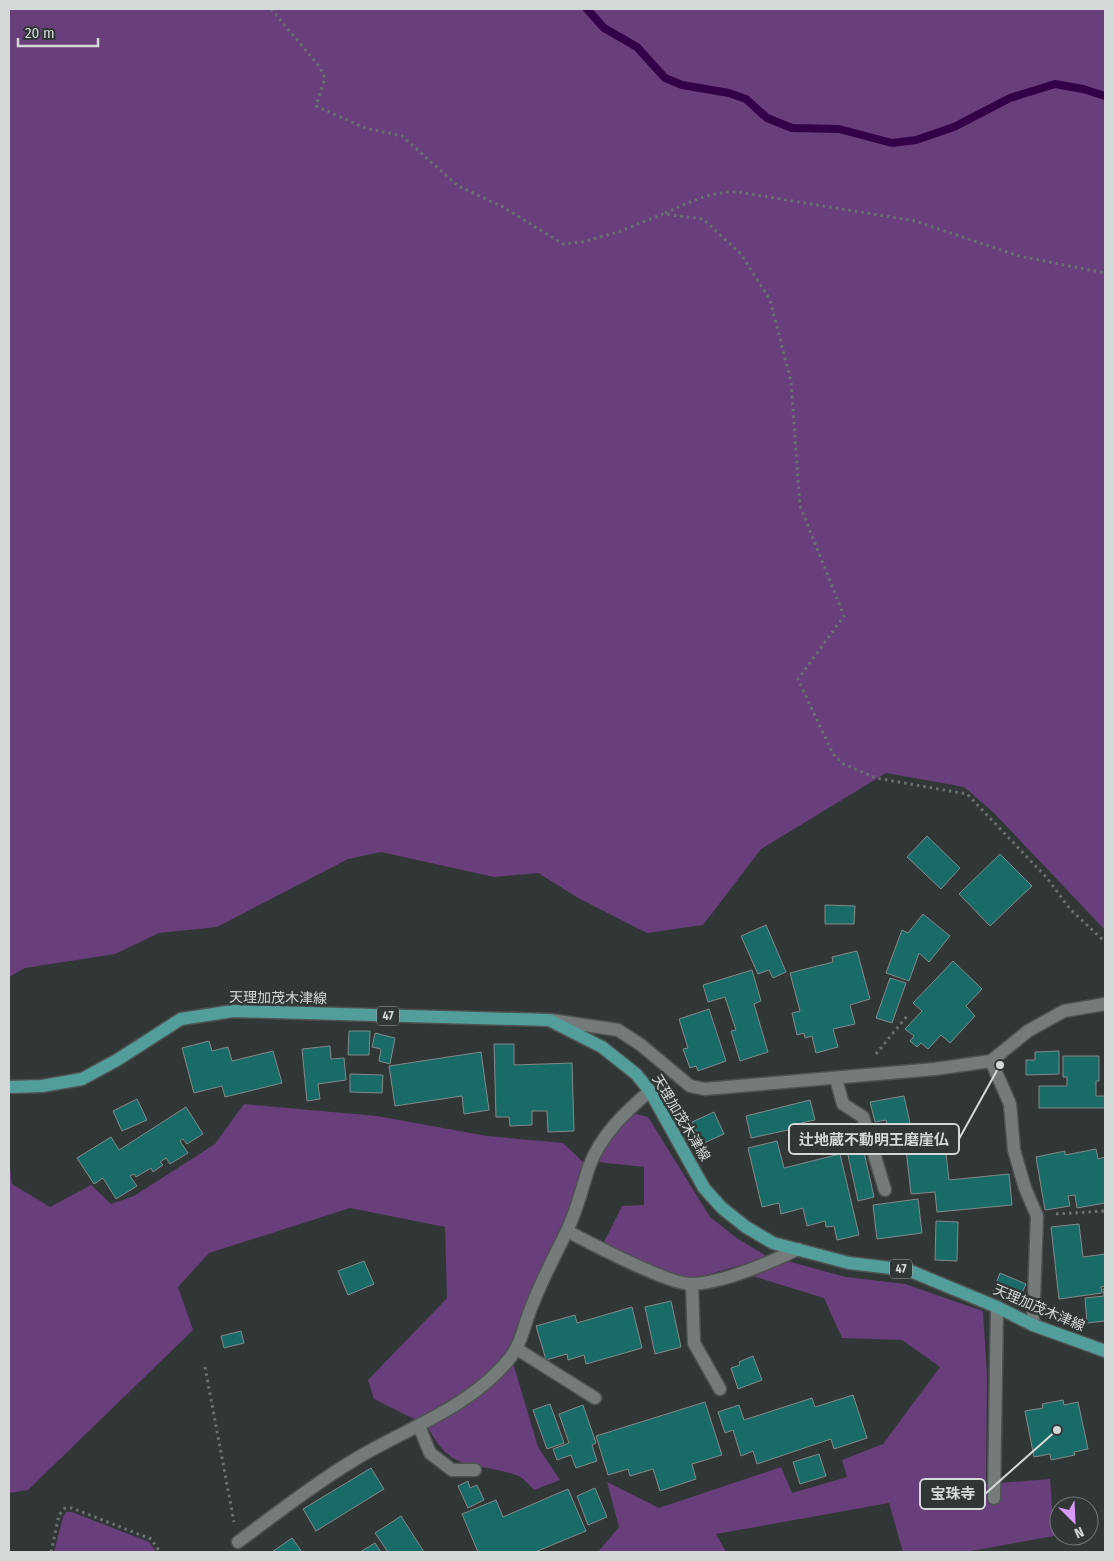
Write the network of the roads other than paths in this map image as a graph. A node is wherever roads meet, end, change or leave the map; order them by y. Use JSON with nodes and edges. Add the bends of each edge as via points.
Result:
{"nodes":[{"id":1,"x":1105,"y":1004,"type":"edge"},
{"id":2,"x":548,"y":1020,"type":"junction"},
{"id":3,"x":990,"y":1060,"type":"junction"},
{"id":4,"x":836,"y":1079,"type":"junction"},
{"id":5,"x":9,"y":1087,"type":"edge"},
{"id":6,"x":650,"y":1091,"type":"junction"},
{"id":7,"x":885,"y":1190,"type":"dead end"},
{"id":8,"x":567,"y":1231,"type":"junction"},
{"id":9,"x":798,"y":1249,"type":"junction"},
{"id":10,"x":692,"y":1284,"type":"junction"},
{"id":11,"x":997,"y":1307,"type":"junction"},
{"id":12,"x":1033,"y":1325,"type":"junction"},
{"id":13,"x":517,"y":1349,"type":"junction"},
{"id":14,"x":1105,"y":1351,"type":"edge"},
{"id":15,"x":720,"y":1389,"type":"dead end"},
{"id":16,"x":595,"y":1398,"type":"dead end"},
{"id":17,"x":419,"y":1426,"type":"junction"},
{"id":18,"x":475,"y":1470,"type":"dead end"},
{"id":19,"x":994,"y":1498,"type":"dead end"},
{"id":20,"x":238,"y":1542,"type":"road end"}],
"edges":[{"from":1,"to":3,"type":"street","via":[[1064,1011],[1028,1031]]},
{"from":2,"to":4,"type":"street","via":[[618,1030],[690,1086],[697,1088]]},
{"from":2,"to":5,"type":"main road","name":"天理加茂木津線","number":"47","via":[[233,1011],[180,1020],[82,1079],[42,1086]]},
{"from":2,"to":6,"type":"main road","name":"天理加茂木津線","number":"47","via":[[602,1047],[636,1074]]},
{"from":3,"to":4,"type":"street"},
{"from":3,"to":12,"type":"street","via":[[1010,1104],[1014,1150],[1037,1216]]},
{"from":4,"to":7,"type":"street","via":[[843,1104],[863,1117]]},
{"from":6,"to":8,"type":"street","via":[[629,1108],[600,1145]]},
{"from":6,"to":9,"type":"main road","name":"天理加茂木津線","number":"47","via":[[704,1188],[722,1208],[773,1243]]},
{"from":8,"to":10,"type":"street","via":[[607,1252],[674,1280]]},
{"from":8,"to":13,"type":"street","via":[[532,1304]]},
{"from":9,"to":10,"type":"street","via":[[765,1264]]},
{"from":9,"to":11,"type":"main road","name":"天理加茂木津線","number":"47","via":[[849,1263],[908,1270]]},
{"from":10,"to":15,"type":"street","via":[[694,1343]]},
{"from":11,"to":12,"type":"main road","name":"天理加茂木津線","number":"47"},
{"from":11,"to":19,"type":"street"},
{"from":12,"to":14,"type":"main road","name":"天理加茂木津線","number":"47"},
{"from":13,"to":16,"type":"street"},
{"from":13,"to":17,"type":"street","via":[[484,1386]]},
{"from":17,"to":18,"type":"street","via":[[430,1453],[452,1470]]},
{"from":17,"to":20,"type":"street","via":[[359,1457]]}]}
